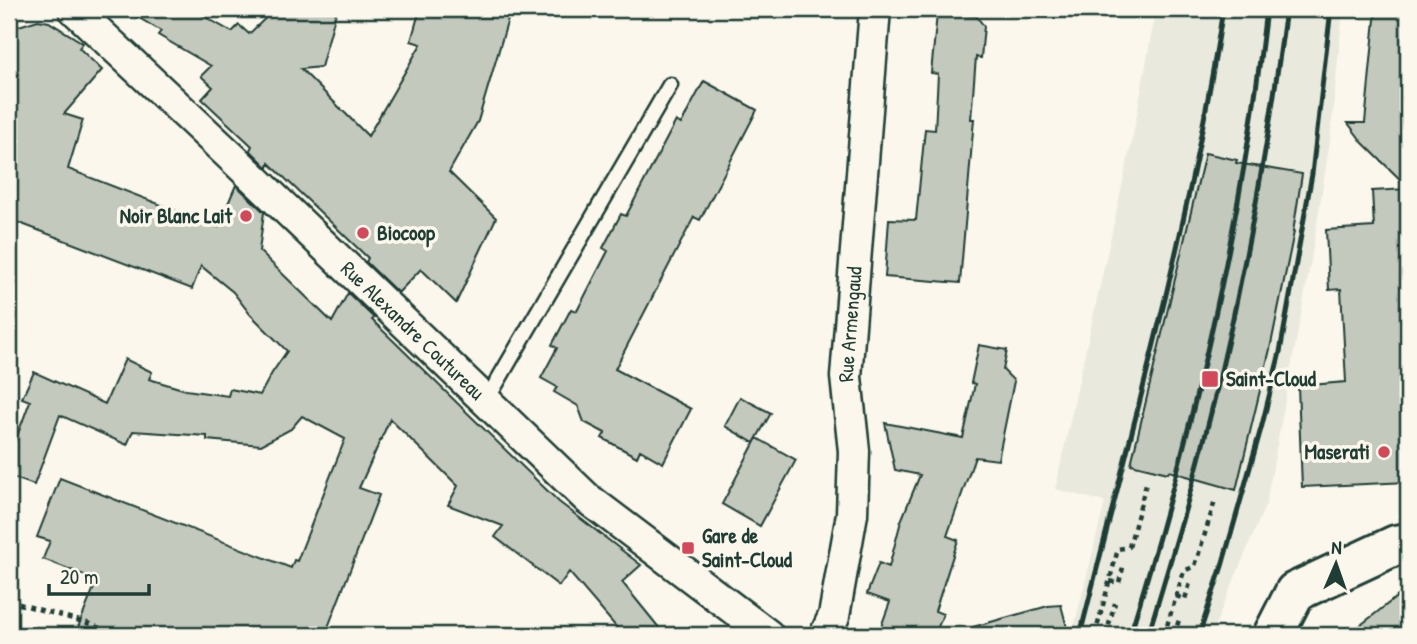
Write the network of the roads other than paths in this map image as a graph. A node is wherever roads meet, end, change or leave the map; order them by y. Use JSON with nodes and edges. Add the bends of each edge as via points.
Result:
{"nodes":[{"id":1,"x":74,"y":9,"type":"edge"},
{"id":2,"x":875,"y":9,"type":"edge"},
{"id":3,"x":670,"y":85,"type":"dead end"},
{"id":4,"x":486,"y":401,"type":"junction"},
{"id":5,"x":1408,"y":542,"type":"edge"},
{"id":6,"x":768,"y":635,"type":"edge"},
{"id":7,"x":825,"y":635,"type":"edge"},
{"id":8,"x":1273,"y":635,"type":"edge"}],
"edges":[{"from":1,"to":4,"type":"street","name":"Rue Alexandre Coutureau"},
{"from":2,"to":7,"type":"street","name":"Rue Armengaud","via":[[846,377],[853,451],[852,514],[834,616]]},
{"from":3,"to":4,"type":"lane"},
{"from":4,"to":6,"type":"street","name":"Rue Alexandre Coutureau","via":[[588,499]]},
{"from":5,"to":8,"type":"main road","via":[[1295,592]]}]}
